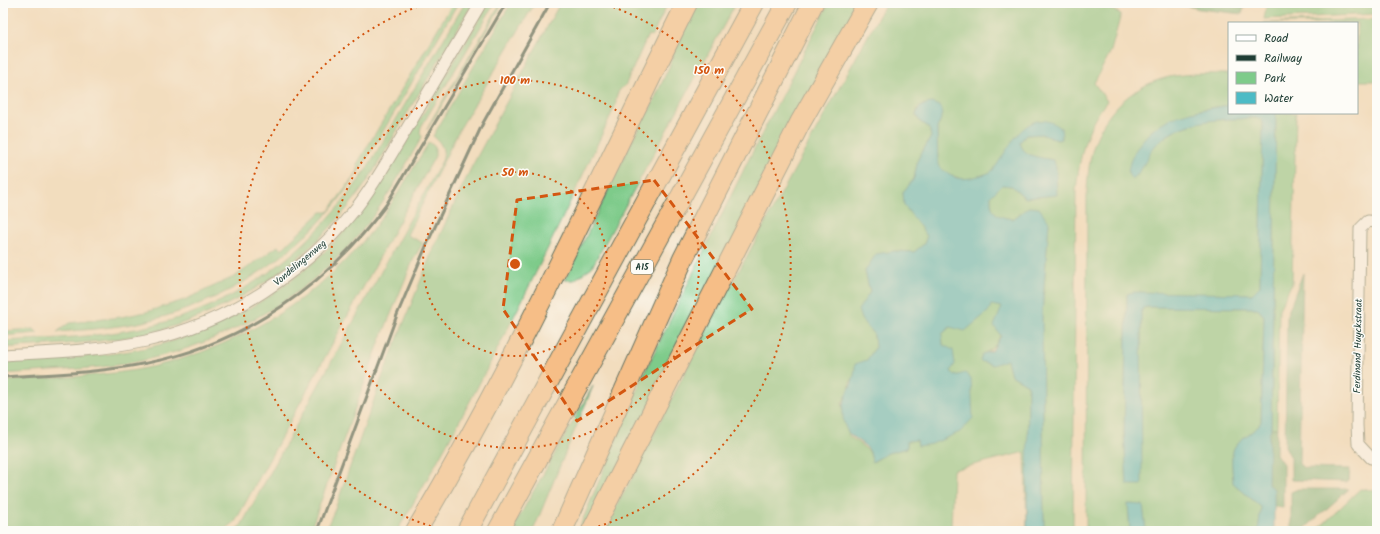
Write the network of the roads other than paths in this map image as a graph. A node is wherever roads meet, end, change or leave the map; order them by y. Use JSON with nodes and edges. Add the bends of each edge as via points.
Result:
{"nodes":[{"id":1,"x":481,"y":3,"type":"edge"},
{"id":2,"x":672,"y":3,"type":"edge"},
{"id":3,"x":687,"y":3,"type":"edge"},
{"id":4,"x":754,"y":3,"type":"edge"},
{"id":5,"x":786,"y":3,"type":"edge"},
{"id":6,"x":813,"y":3,"type":"edge"},
{"id":7,"x":868,"y":3,"type":"edge"},
{"id":8,"x":658,"y":49,"type":"junction"},
{"id":9,"x":1377,"y":222,"type":"edge"},
{"id":10,"x":3,"y":355,"type":"edge"},
{"id":11,"x":1371,"y":458,"type":"dead end"},
{"id":12,"x":416,"y":531,"type":"edge"},
{"id":13,"x":467,"y":531,"type":"edge"},
{"id":14,"x":498,"y":531,"type":"edge"},
{"id":15,"x":562,"y":531,"type":"edge"},
{"id":16,"x":592,"y":531,"type":"edge"}],
"edges":[{"from":1,"to":10,"type":"street","name":"Vondelingenweg","via":[[365,196],[332,236],[287,275],[231,310],[169,335],[104,348]]},
{"from":2,"to":8,"type":"highway"},
{"from":3,"to":8,"type":"highway"},
{"from":4,"to":13,"type":"highway","number":"A15"},
{"from":5,"to":14,"type":"highway","number":"A15"},
{"from":6,"to":15,"type":"highway","via":[[683,259]]},
{"from":7,"to":16,"type":"highway","via":[[800,123]]},
{"from":8,"to":12,"type":"highway","via":[[639,100],[538,309]]},
{"from":9,"to":11,"type":"street","name":"Ferdinand Huyckstraat","via":[[1368,221],[1360,229],[1357,425],[1358,444]]}]}
